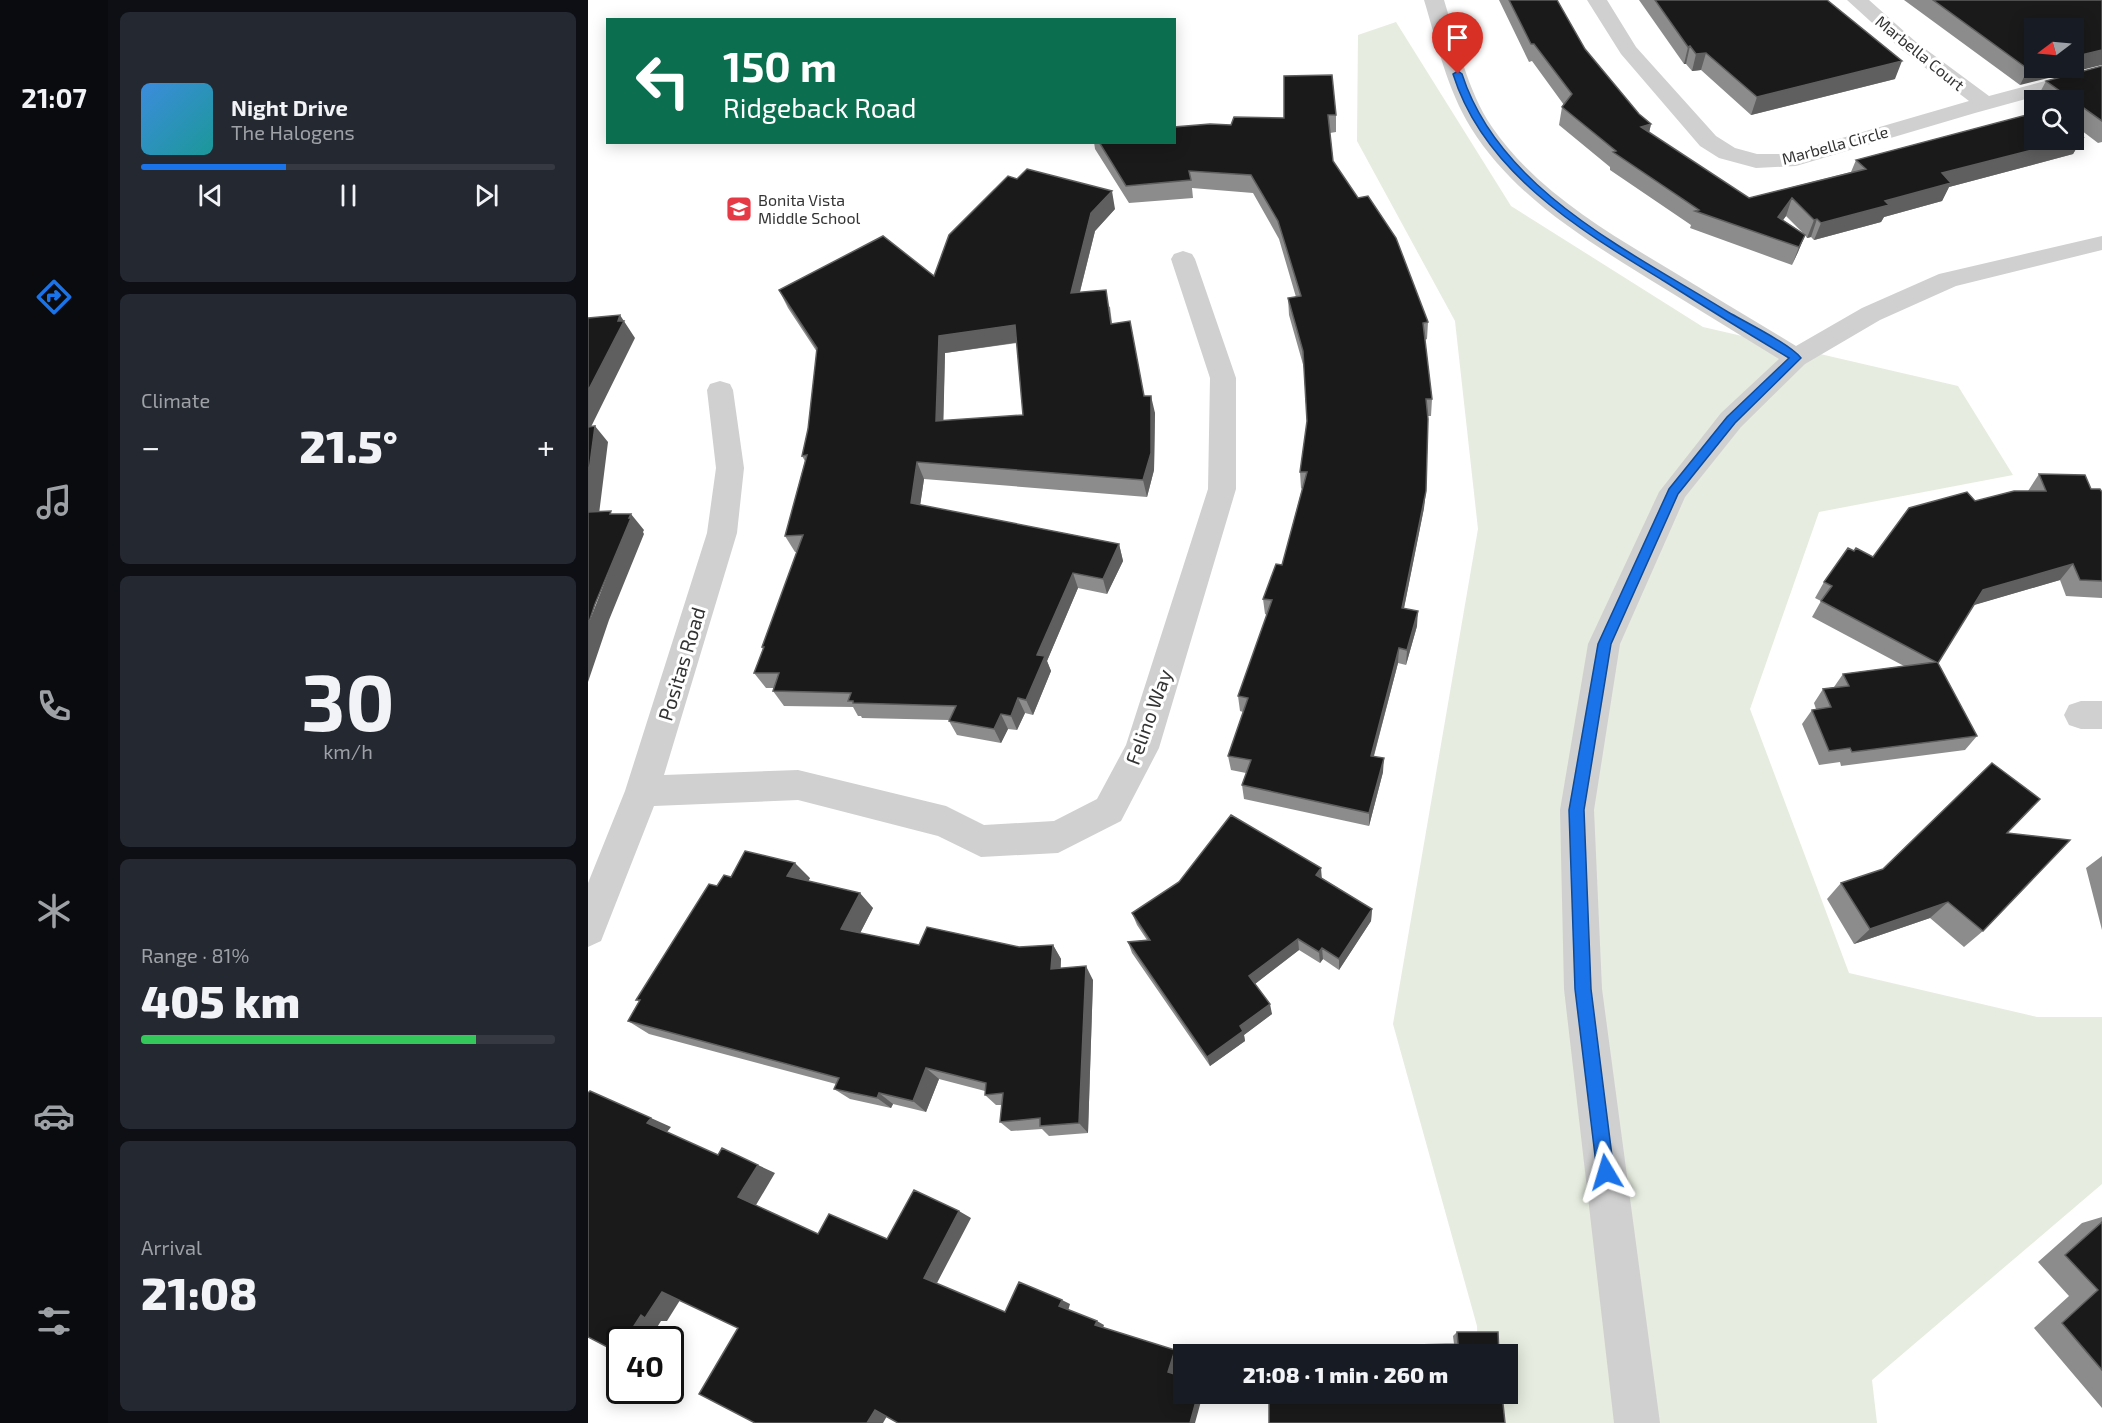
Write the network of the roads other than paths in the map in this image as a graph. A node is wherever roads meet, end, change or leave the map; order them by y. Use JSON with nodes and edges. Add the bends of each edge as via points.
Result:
{"nodes":[{"id":1,"x":1434,"y":0,"type":"edge"},
{"id":2,"x":1597,"y":0,"type":"edge"},
{"id":3,"x":1857,"y":0,"type":"edge"},
{"id":4,"x":2102,"y":72,"type":"edge"},
{"id":5,"x":1984,"y":103,"type":"junction"},
{"id":6,"x":2102,"y":243,"type":"edge"},
{"id":7,"x":1184,"y":259,"type":"dead end"},
{"id":8,"x":1796,"y":358,"type":"junction"},
{"id":9,"x":720,"y":390,"type":"dead end"},
{"id":10,"x":642,"y":791,"type":"junction"},
{"id":11,"x":588,"y":929,"type":"edge"},
{"id":12,"x":1637,"y":1423,"type":"edge"}],
"edges":[{"from":1,"to":8,"type":"street","via":[[1472,110],[1520,174],[1599,237]]},
{"from":2,"to":5,"type":"street","name":"Marbella Circle","via":[[1628,50],[1708,141],[1727,153],[1756,161],[1788,161]]},
{"from":3,"to":5,"type":"street","name":"Marbella Court"},
{"from":4,"to":5,"type":"street","name":"Marbella Circle"},
{"from":6,"to":8,"type":"street","via":[[1948,280],[1871,314]]},
{"from":7,"to":10,"type":"street","name":"Felino Way","via":[[1223,378],[1222,489],[1142,748],[1109,810],[1058,837],[981,841],[945,822],[798,785]]},
{"from":8,"to":12,"type":"street","via":[[1731,420],[1673,492],[1604,644],[1577,810],[1583,989]]},
{"from":9,"to":10,"type":"street","name":"Positas Road","via":[[730,468],[722,533]]},
{"from":10,"to":11,"type":"street","name":"Positas Road"}]}
